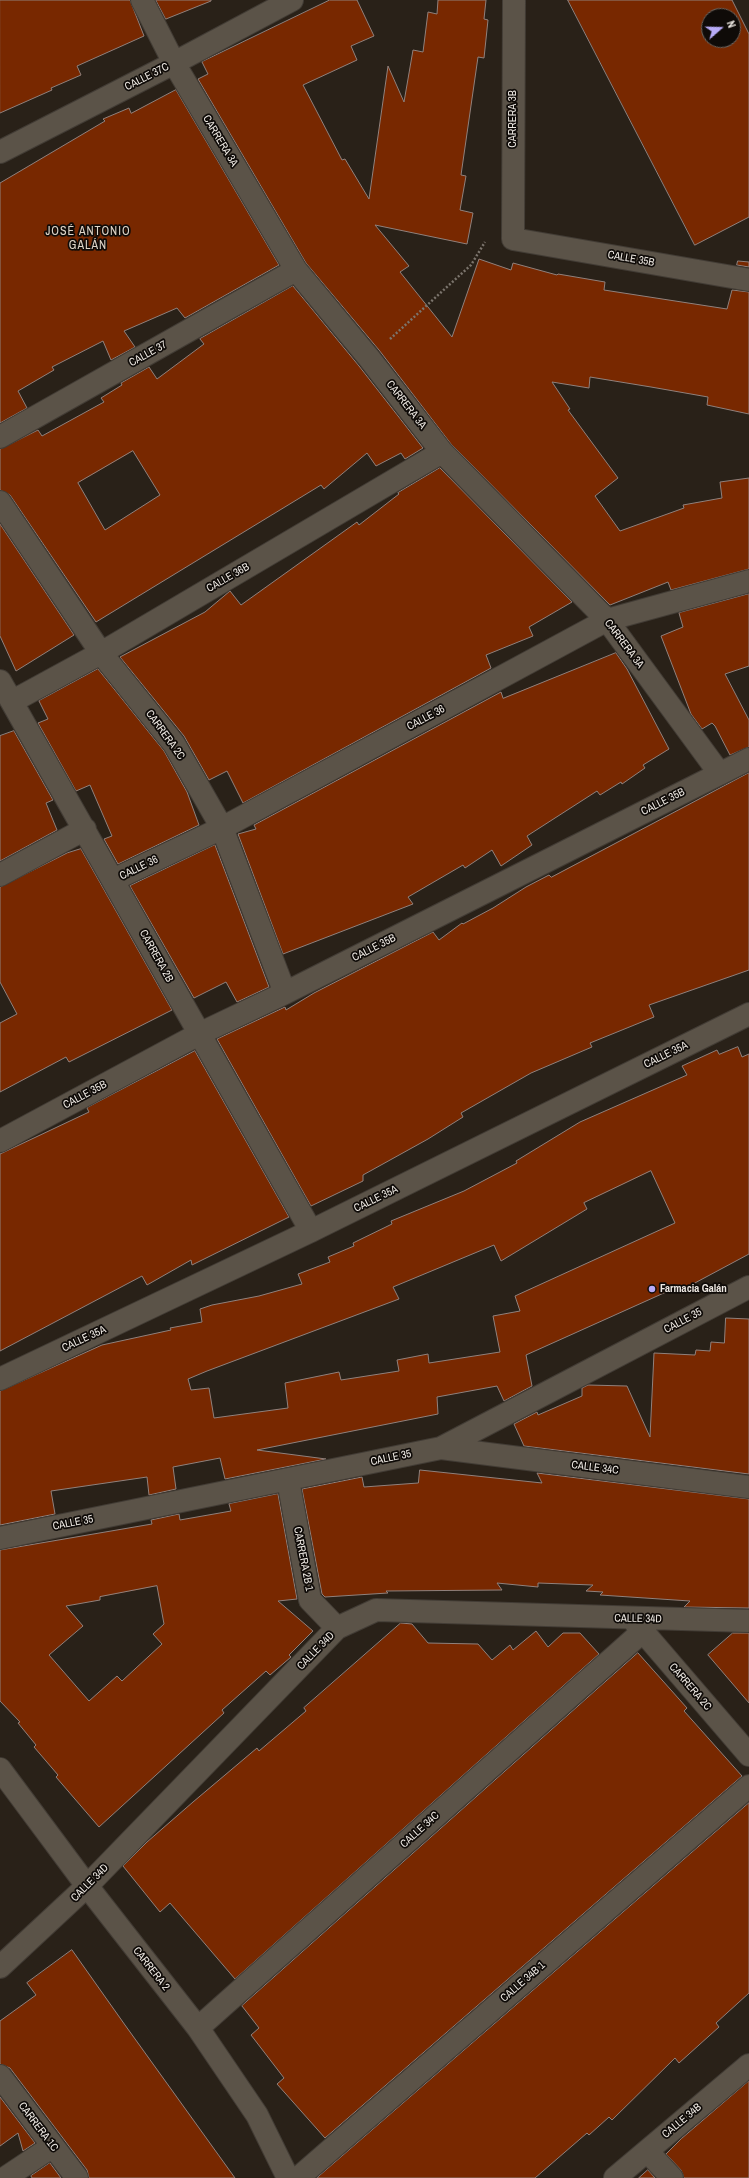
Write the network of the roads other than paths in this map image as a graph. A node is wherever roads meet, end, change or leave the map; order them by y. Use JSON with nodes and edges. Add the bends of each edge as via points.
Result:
{"nodes":[{"id":1,"x":142,"y":0,"type":"edge"},
{"id":2,"x":292,"y":0,"type":"edge"},
{"id":3,"x":514,"y":0,"type":"edge"},
{"id":4,"x":174,"y":64,"type":"junction"},
{"id":5,"x":0,"y":152,"type":"edge"},
{"id":6,"x":513,"y":239,"type":"joint"},
{"id":7,"x":296,"y":270,"type":"junction"},
{"id":8,"x":749,"y":280,"type":"edge"},
{"id":9,"x":0,"y":437,"type":"edge"},
{"id":10,"x":442,"y":452,"type":"junction"},
{"id":11,"x":0,"y":502,"type":"edge"},
{"id":12,"x":749,"y":581,"type":"edge"},
{"id":13,"x":608,"y":620,"type":"junction"},
{"id":14,"x":101,"y":652,"type":"junction"},
{"id":15,"x":0,"y":681,"type":"edge"},
{"id":16,"x":13,"y":701,"type":"junction"},
{"id":17,"x":749,"y":759,"type":"edge"},
{"id":18,"x":720,"y":774,"type":"junction"},
{"id":19,"x":222,"y":828,"type":"junction"},
{"id":20,"x":85,"y":830,"type":"junction"},
{"id":21,"x":0,"y":875,"type":"edge"},
{"id":22,"x":113,"y":880,"type":"junction"},
{"id":23,"x":286,"y":993,"type":"junction"},
{"id":24,"x":749,"y":1014,"type":"edge"},
{"id":25,"x":199,"y":1034,"type":"junction"},
{"id":26,"x":0,"y":1141,"type":"edge"},
{"id":27,"x":311,"y":1231,"type":"junction"},
{"id":28,"x":749,"y":1286,"type":"edge"},
{"id":29,"x":2,"y":1374,"type":"edge"},
{"id":30,"x":441,"y":1448,"type":"junction"},
{"id":31,"x":288,"y":1480,"type":"junction"},
{"id":32,"x":749,"y":1487,"type":"edge"},
{"id":33,"x":0,"y":1538,"type":"edge"},
{"id":34,"x":749,"y":1621,"type":"edge"},
{"id":35,"x":637,"y":1625,"type":"junction"},
{"id":36,"x":338,"y":1628,"type":"junction"},
{"id":37,"x":749,"y":1755,"type":"edge"},
{"id":38,"x":0,"y":1769,"type":"edge"},
{"id":39,"x":749,"y":1786,"type":"edge"},
{"id":40,"x":87,"y":1886,"type":"junction"},
{"id":41,"x":0,"y":1967,"type":"edge"},
{"id":42,"x":198,"y":2028,"type":"junction"},
{"id":43,"x":749,"y":2065,"type":"edge"},
{"id":44,"x":0,"y":2076,"type":"edge"},
{"id":45,"x":53,"y":2146,"type":"junction"},
{"id":46,"x":647,"y":2151,"type":"junction"},
{"id":47,"x":5,"y":2178,"type":"edge"},
{"id":48,"x":77,"y":2178,"type":"edge"},
{"id":49,"x":288,"y":2178,"type":"edge"},
{"id":50,"x":298,"y":2178,"type":"edge"},
{"id":51,"x":615,"y":2178,"type":"edge"},
{"id":52,"x":672,"y":2178,"type":"edge"}],
"edges":[{"from":1,"to":4,"type":"street","name":"CARRERA 3A"},
{"from":2,"to":4,"type":"street","name":"CALLE 37C"},
{"from":3,"to":6,"type":"street","name":"CARRERA 3B"},
{"from":4,"to":5,"type":"street","name":"CALLE 37C"},
{"from":4,"to":7,"type":"street","name":"CARRERA 3A"},
{"from":6,"to":8,"type":"street","name":"CALLE 35B"},
{"from":7,"to":9,"type":"street","name":"CALLE 37"},
{"from":7,"to":10,"type":"street","name":"CARRERA 3A"},
{"from":10,"to":13,"type":"street","name":"CARRERA 3A"},
{"from":10,"to":14,"type":"street","name":"CALLE 36B"},
{"from":11,"to":14,"type":"street","name":"CARRERA 2C"},
{"from":12,"to":13,"type":"street","name":"CALLE 36"},
{"from":13,"to":18,"type":"street","name":"CARRERA 3A"},
{"from":13,"to":19,"type":"street","name":"CALLE 36"},
{"from":14,"to":16,"type":"street","name":"CALLE 36B"},
{"from":14,"to":19,"type":"street","name":"CARRERA 2C","via":[[174,744]]},
{"from":15,"to":16,"type":"street","name":"CARRERA 2B"},
{"from":16,"to":20,"type":"street","name":"CARRERA 2B"},
{"from":17,"to":18,"type":"street","name":"CALLE 35B"},
{"from":18,"to":23,"type":"street","name":"CALLE 35B"},
{"from":19,"to":22,"type":"street","name":"CALLE 36"},
{"from":19,"to":23,"type":"street","name":"CARRERA 2C"},
{"from":20,"to":21,"type":"street"},
{"from":20,"to":22,"type":"street","name":"CARRERA 2B"},
{"from":22,"to":25,"type":"street","name":"CARRERA 2B"},
{"from":23,"to":25,"type":"street","name":"CALLE 35B"},
{"from":24,"to":27,"type":"street","name":"CALLE 35A"},
{"from":25,"to":26,"type":"street","name":"CALLE 35B"},
{"from":25,"to":27,"type":"street","name":"CARRERA 2B"},
{"from":27,"to":29,"type":"street","name":"CALLE 35A"},
{"from":28,"to":30,"type":"street","name":"CALLE 35"},
{"from":30,"to":31,"type":"street","name":"CALLE 35"},
{"from":30,"to":32,"type":"street","name":"CALLE 34C"},
{"from":31,"to":33,"type":"street","name":"CALLE 35"},
{"from":31,"to":36,"type":"street","name":"CARRERA 2B 1","via":[[310,1600]]},
{"from":34,"to":35,"type":"street","name":"CALLE 34D"},
{"from":35,"to":36,"type":"street","name":"CALLE 34D","via":[[376,1610]]},
{"from":35,"to":37,"type":"street","name":"CARRERA 2C"},
{"from":35,"to":42,"type":"street","name":"CALLE 34C"},
{"from":36,"to":40,"type":"street","name":"CALLE 34D"},
{"from":38,"to":40,"type":"street","name":"CARRERA 2"},
{"from":39,"to":50,"type":"street","name":"CALLE 34B 1"},
{"from":40,"to":41,"type":"street","name":"CALLE 34D"},
{"from":40,"to":42,"type":"street","name":"CARRERA 2"},
{"from":42,"to":49,"type":"street","name":"CARRERA 2","via":[[257,2115]]},
{"from":43,"to":46,"type":"street","name":"CALLE 34B"},
{"from":44,"to":45,"type":"street","name":"CARRERA 1C"},
{"from":45,"to":47,"type":"street"},
{"from":45,"to":48,"type":"street","name":"CARRERA 1C"},
{"from":46,"to":51,"type":"street","name":"CALLE 34B"},
{"from":46,"to":52,"type":"street"}]}
